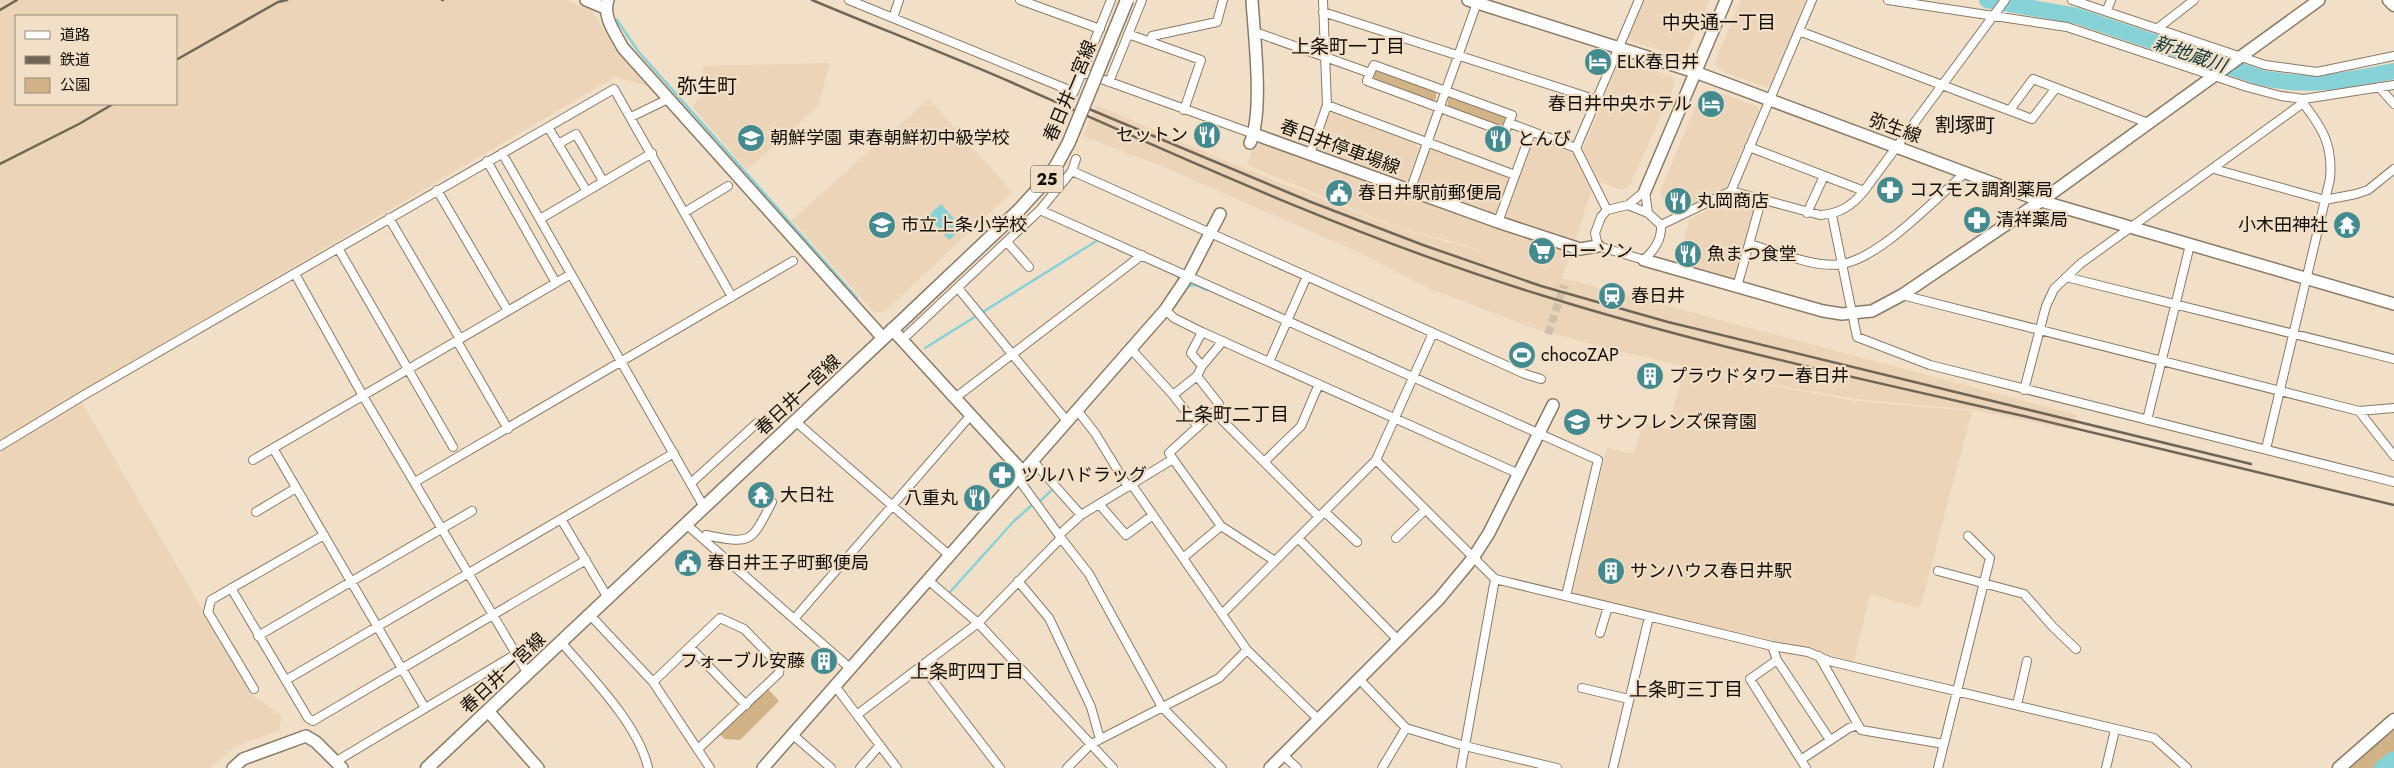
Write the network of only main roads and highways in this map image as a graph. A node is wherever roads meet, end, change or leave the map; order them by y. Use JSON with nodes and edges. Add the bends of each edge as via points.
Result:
{"nodes":[{"id":1,"x":1127,"y":0,"type":"edge"},
{"id":2,"x":2389,"y":0,"type":"edge"},
{"id":3,"x":2394,"y":5,"type":"edge"},
{"id":4,"x":2394,"y":720,"type":"edge"},
{"id":5,"x":428,"y":768,"type":"edge"},
{"id":6,"x":2339,"y":768,"type":"edge"}],
"edges":[{"from":1,"to":5,"type":"main road","name":"春日井一宮線","number":"25","bridge":true,"via":[[1069,142],[1040,187]]},
{"from":2,"to":3,"type":"main road"},
{"from":4,"to":6,"type":"main road"}]}
